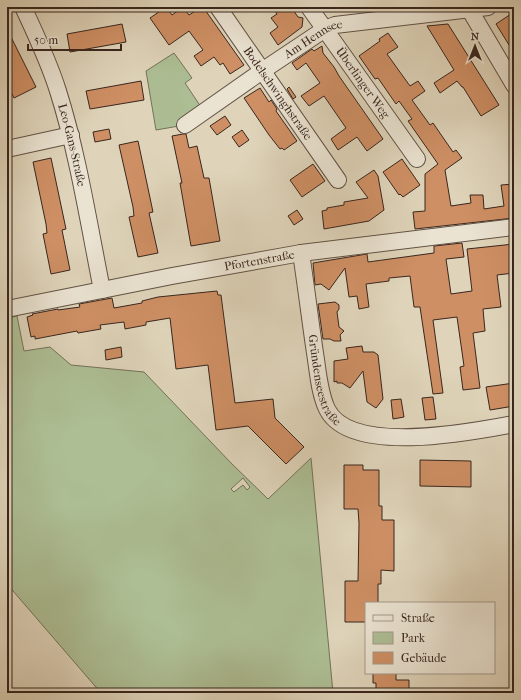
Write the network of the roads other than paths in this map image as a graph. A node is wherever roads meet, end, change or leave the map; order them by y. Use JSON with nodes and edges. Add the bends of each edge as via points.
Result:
{"nodes":[{"id":1,"x":23,"y":7,"type":"edge"},
{"id":2,"x":218,"y":7,"type":"edge"},
{"id":3,"x":310,"y":7,"type":"edge"},
{"id":4,"x":488,"y":7,"type":"edge"},
{"id":5,"x":468,"y":8,"type":"edge"},
{"id":6,"x":325,"y":29,"type":"junction"},
{"id":7,"x":262,"y":71,"type":"junction"},
{"id":8,"x":514,"y":85,"type":"edge"},
{"id":9,"x":185,"y":125,"type":"dead end"},
{"id":10,"x":71,"y":135,"type":"junction"},
{"id":11,"x":7,"y":149,"type":"edge"},
{"id":12,"x":416,"y":159,"type":"dead end"},
{"id":13,"x":338,"y":180,"type":"dead end"},
{"id":14,"x":514,"y":227,"type":"edge"},
{"id":15,"x":301,"y":253,"type":"junction"},
{"id":16,"x":102,"y":290,"type":"junction"},
{"id":17,"x":7,"y":309,"type":"edge"},
{"id":18,"x":514,"y":424,"type":"edge"}],
"edges":[{"from":1,"to":10,"type":"street","name":"Leo-Gans-Straße","via":[[58,90]]},
{"from":2,"to":7,"type":"street","name":"Bodelschwinghstraße"},
{"from":3,"to":6,"type":"street","name":"Überlinger Weg"},
{"from":4,"to":5,"type":"street","name":"Am Hennsee"},
{"from":5,"to":6,"type":"street","name":"Am Hennsee","via":[[344,23]]},
{"from":5,"to":8,"type":"street"},
{"from":6,"to":7,"type":"street","name":"Am Hennsee"},
{"from":6,"to":12,"type":"street","name":"Überlinger Weg"},
{"from":7,"to":9,"type":"street","name":"Am Hennsee"},
{"from":7,"to":13,"type":"street","name":"Bodelschwinghstraße"},
{"from":10,"to":11,"type":"street"},
{"from":10,"to":16,"type":"street","name":"Leo-Gans-Straße"},
{"from":14,"to":15,"type":"street","name":"Pfortenstraße"},
{"from":15,"to":16,"type":"street","name":"Pfortenstraße"},
{"from":15,"to":18,"type":"street","name":"Gründenseestraße","via":[[320,384],[327,409],[334,419],[364,434],[421,437],[459,434]]},
{"from":16,"to":17,"type":"street","name":"Pfortenstraße"}]}
